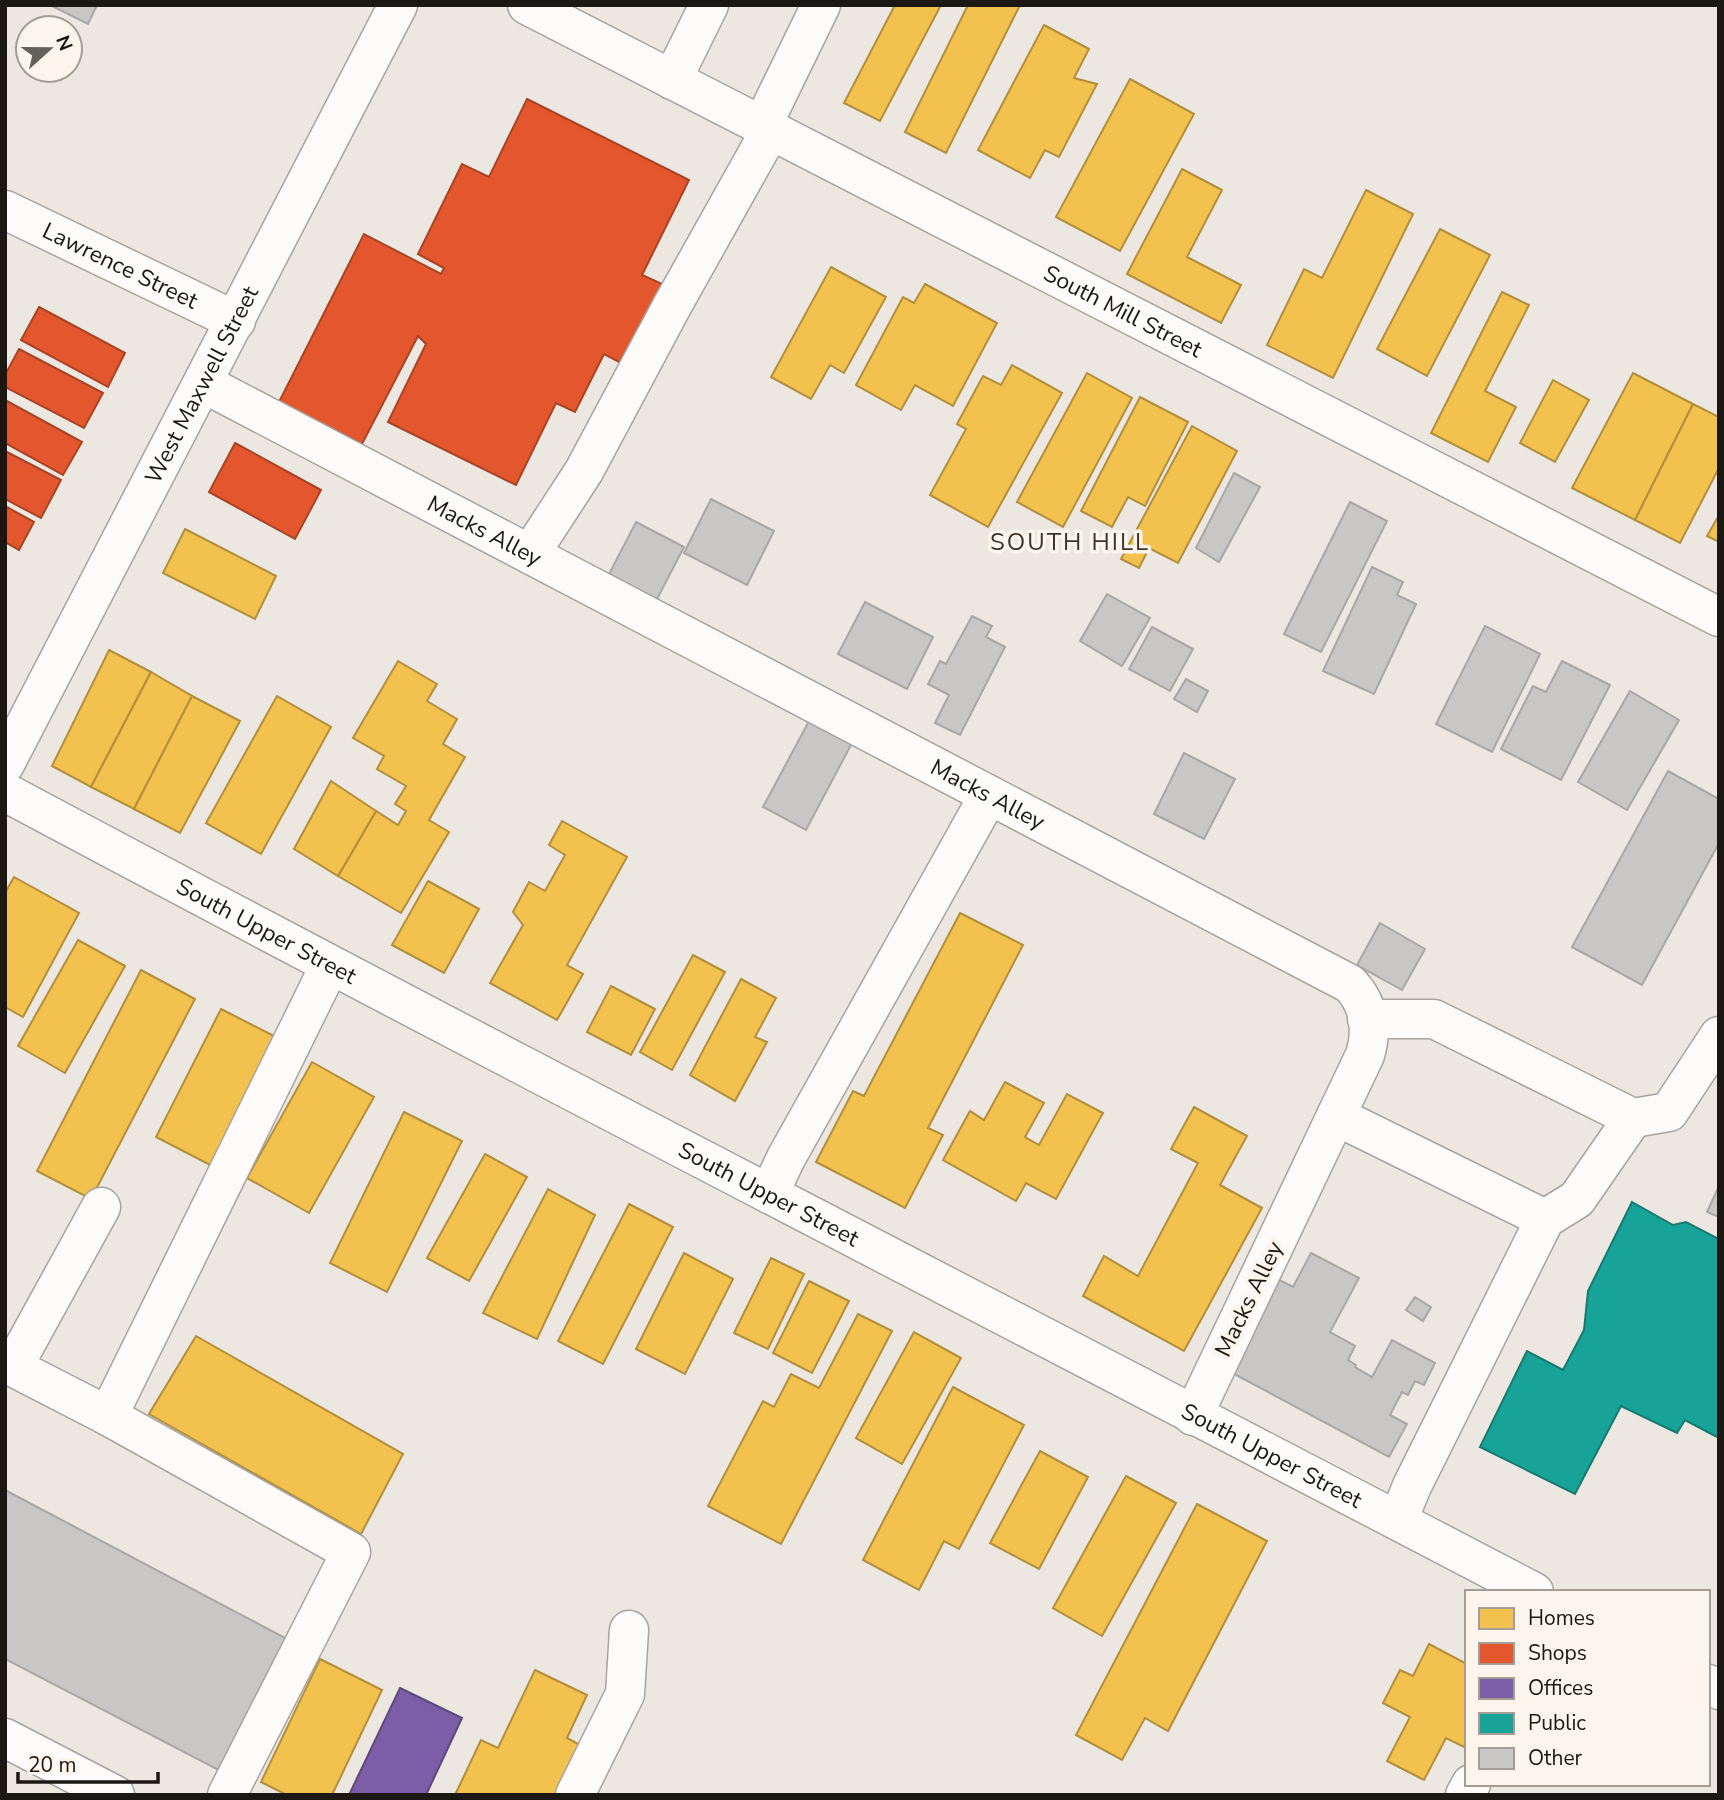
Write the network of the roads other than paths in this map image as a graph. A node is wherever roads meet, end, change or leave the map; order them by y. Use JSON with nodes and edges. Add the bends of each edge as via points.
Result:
{"nodes":[{"id":1,"x":398,"y":5,"type":"edge"},
{"id":2,"x":527,"y":5,"type":"edge"},
{"id":3,"x":709,"y":5,"type":"edge"},
{"id":4,"x":821,"y":5,"type":"edge"},
{"id":5,"x":672,"y":80,"type":"junction"},
{"id":6,"x":766,"y":128,"type":"junction"},
{"id":7,"x":5,"y":210,"type":"edge"},
{"id":8,"x":236,"y":321,"type":"junction"},
{"id":9,"x":203,"y":383,"type":"junction"},
{"id":10,"x":530,"y":554,"type":"junction"},
{"id":11,"x":1719,"y":617,"type":"edge"},
{"id":12,"x":5,"y":764,"type":"edge"},
{"id":13,"x":5,"y":792,"type":"edge"},
{"id":14,"x":989,"y":795,"type":"junction"},
{"id":15,"x":330,"y":965,"type":"junction"},
{"id":16,"x":1367,"y":1019,"type":"junction"},
{"id":17,"x":1719,"y":1036,"type":"edge"},
{"id":18,"x":1336,"y":1116,"type":"junction"},
{"id":19,"x":1633,"y":1118,"type":"junction"},
{"id":20,"x":769,"y":1195,"type":"junction"},
{"id":21,"x":101,"y":1207,"type":"dead end"},
{"id":22,"x":1545,"y":1219,"type":"junction"},
{"id":23,"x":9,"y":1365,"type":"edge"},
{"id":24,"x":1192,"y":1416,"type":"junction"},
{"id":25,"x":111,"y":1418,"type":"junction"},
{"id":26,"x":1398,"y":1520,"type":"junction"},
{"id":27,"x":1530,"y":1590,"type":"edge"},
{"id":28,"x":629,"y":1630,"type":"dead end"},
{"id":29,"x":5,"y":1738,"type":"edge"},
{"id":30,"x":115,"y":1795,"type":"edge"},
{"id":31,"x":227,"y":1795,"type":"edge"},
{"id":32,"x":575,"y":1795,"type":"edge"}],
"edges":[{"from":1,"to":8,"type":"street","name":"West Maxwell Street"},
{"from":2,"to":5,"type":"street","name":"South Mill Street"},
{"from":3,"to":5,"type":"street"},
{"from":4,"to":6,"type":"street"},
{"from":5,"to":6,"type":"street","name":"South Mill Street"},
{"from":6,"to":10,"type":"street","via":[[584,471]]},
{"from":6,"to":11,"type":"street","name":"South Mill Street"},
{"from":7,"to":8,"type":"street","name":"Lawrence Street"},
{"from":8,"to":9,"type":"street","name":"West Maxwell Street"},
{"from":9,"to":10,"type":"street","name":"Macks Alley"},
{"from":9,"to":12,"type":"street","name":"West Maxwell Street"},
{"from":10,"to":14,"type":"street","name":"Macks Alley"},
{"from":13,"to":15,"type":"street","name":"South Upper Street"},
{"from":14,"to":16,"type":"street","name":"Macks Alley","via":[[1350,984],[1360,995]]},
{"from":14,"to":20,"type":"street"},
{"from":15,"to":20,"type":"street","name":"South Upper Street"},
{"from":15,"to":25,"type":"street","via":[[108,1416]]},
{"from":16,"to":18,"type":"street","name":"Macks Alley","via":[[1370,1037],[1365,1055]]},
{"from":16,"to":19,"type":"street","via":[[1434,1019]]},
{"from":17,"to":19,"type":"street","via":[[1669,1112]]},
{"from":18,"to":22,"type":"street"},
{"from":18,"to":24,"type":"street","name":"Macks Alley"},
{"from":19,"to":22,"type":"street","via":[[1577,1199]]},
{"from":20,"to":24,"type":"street","name":"South Upper Street"},
{"from":21,"to":23,"type":"street"},
{"from":22,"to":26,"type":"street"},
{"from":23,"to":25,"type":"street"},
{"from":24,"to":26,"type":"street","name":"South Upper Street"},
{"from":25,"to":31,"type":"street","via":[[351,1552]]},
{"from":26,"to":27,"type":"street","name":"South Upper Street"},
{"from":28,"to":32,"type":"street","via":[[625,1694]]},
{"from":29,"to":30,"type":"street"}]}
